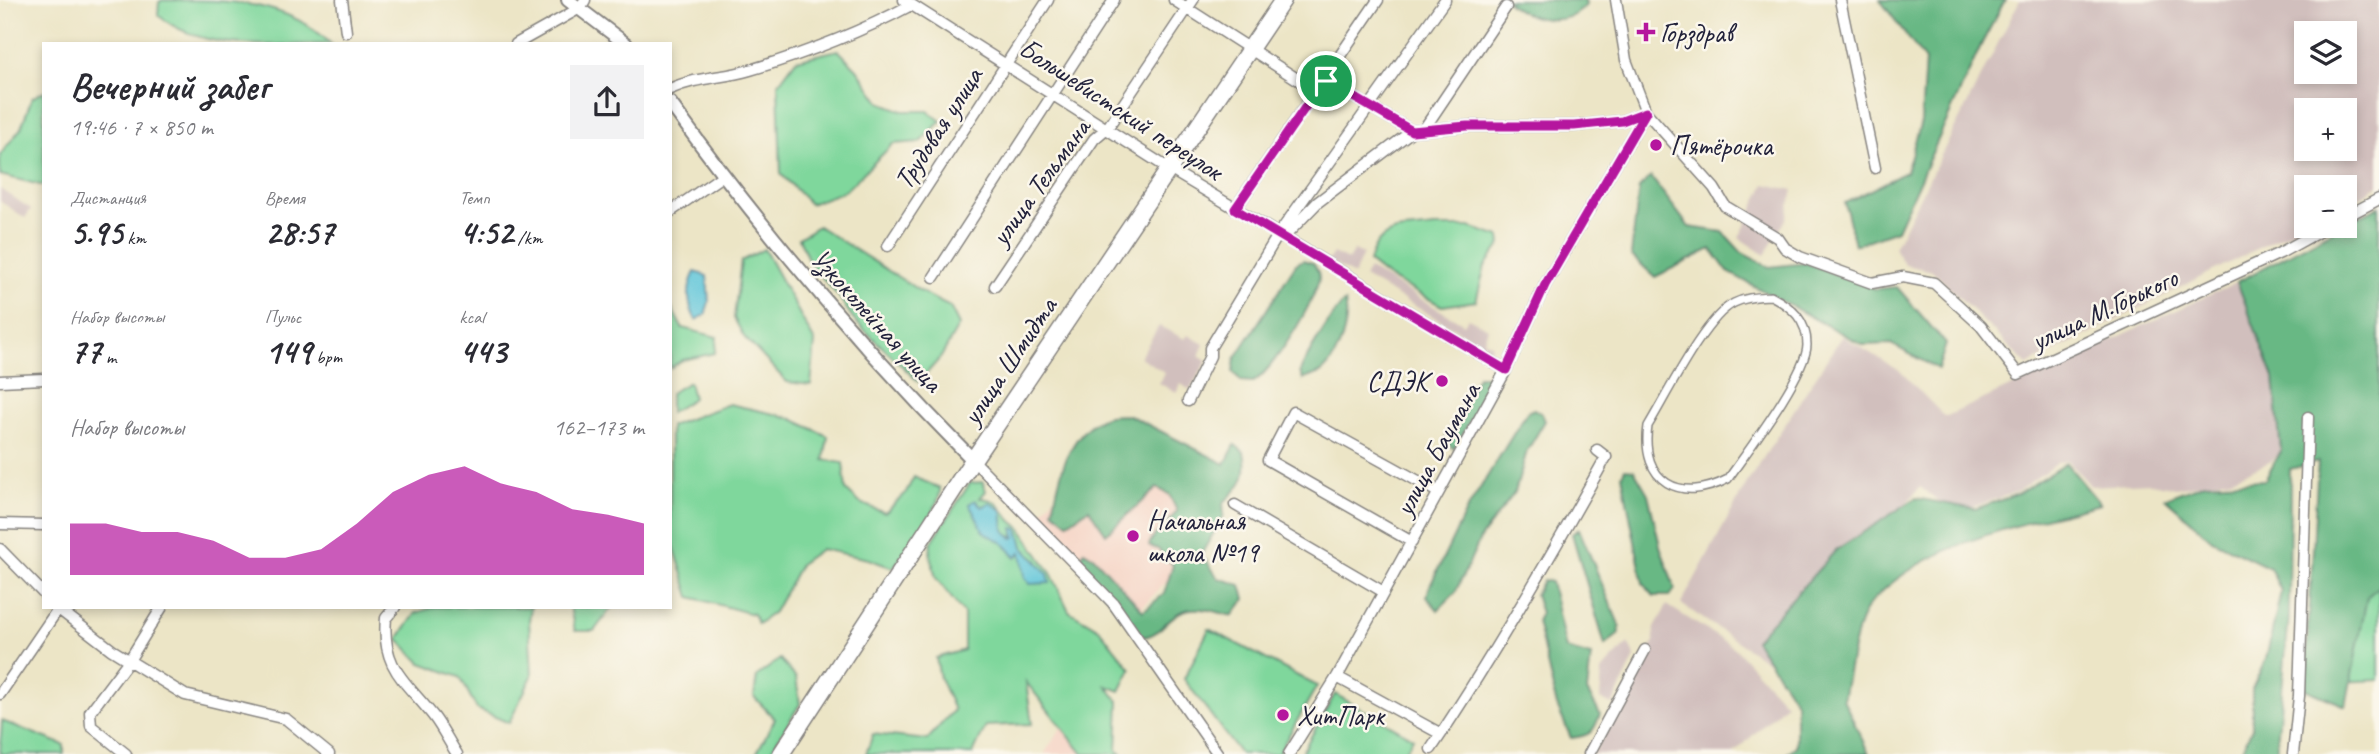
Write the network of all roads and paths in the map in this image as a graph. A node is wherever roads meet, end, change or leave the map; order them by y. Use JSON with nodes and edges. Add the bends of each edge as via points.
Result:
{"nodes":[{"id":1,"x":342,"y":0,"type":"edge"},
{"id":2,"x":568,"y":0,"type":"edge"},
{"id":3,"x":1048,"y":0,"type":"edge"},
{"id":4,"x":1114,"y":0,"type":"edge"},
{"id":5,"x":1174,"y":0,"type":"edge"},
{"id":6,"x":1283,"y":0,"type":"edge"},
{"id":7,"x":1378,"y":0,"type":"edge"},
{"id":8,"x":1445,"y":0,"type":"edge"},
{"id":9,"x":1616,"y":0,"type":"edge"},
{"id":10,"x":1839,"y":0,"type":"edge"},
{"id":11,"x":907,"y":2,"type":"edge"},
{"id":12,"x":582,"y":4,"type":"edge"},
{"id":13,"x":1190,"y":4,"type":"edge"},
{"id":14,"x":1506,"y":7,"type":"dead end"},
{"id":15,"x":346,"y":32,"type":"dead end"},
{"id":16,"x":519,"y":42,"type":"edge"},
{"id":17,"x":624,"y":42,"type":"edge"},
{"id":18,"x":1250,"y":51,"type":"junction"},
{"id":19,"x":1007,"y":64,"type":"junction"},
{"id":20,"x":1322,"y":83,"type":"junction"},
{"id":21,"x":672,"y":88,"type":"edge"},
{"id":22,"x":1052,"y":95,"type":"junction"},
{"id":23,"x":672,"y":106,"type":"edge"},
{"id":24,"x":1368,"y":109,"type":"junction"},
{"id":25,"x":1646,"y":112,"type":"junction"},
{"id":26,"x":1108,"y":127,"type":"junction"},
{"id":27,"x":1424,"y":130,"type":"junction"},
{"id":28,"x":1412,"y":131,"type":"junction"},
{"id":29,"x":1875,"y":168,"type":"dead end"},
{"id":30,"x":1171,"y":170,"type":"junction"},
{"id":31,"x":722,"y":176,"type":"junction"},
{"id":32,"x":2379,"y":199,"type":"edge"},
{"id":33,"x":1235,"y":209,"type":"junction"},
{"id":34,"x":672,"y":211,"type":"edge"},
{"id":35,"x":2357,"y":211,"type":"edge"},
{"id":36,"x":1280,"y":236,"type":"junction"},
{"id":37,"x":2307,"y":238,"type":"edge"},
{"id":38,"x":888,"y":246,"type":"dead end"},
{"id":39,"x":934,"y":277,"type":"dead end"},
{"id":40,"x":995,"y":286,"type":"dead end"},
{"id":41,"x":1506,"y":370,"type":"junction"},
{"id":42,"x":42,"y":379,"type":"edge"},
{"id":43,"x":0,"y":381,"type":"edge"},
{"id":44,"x":1188,"y":401,"type":"dead end"},
{"id":45,"x":2308,"y":417,"type":"dead end"},
{"id":46,"x":1597,"y":450,"type":"dead end"},
{"id":47,"x":973,"y":460,"type":"junction"},
{"id":48,"x":1677,"y":490,"type":"joint"},
{"id":49,"x":1438,"y":492,"type":"junction"},
{"id":50,"x":1235,"y":505,"type":"dead end"},
{"id":51,"x":0,"y":524,"type":"edge"},
{"id":52,"x":42,"y":526,"type":"edge"},
{"id":53,"x":1412,"y":542,"type":"junction"},
{"id":54,"x":0,"y":549,"type":"edge"},
{"id":55,"x":1382,"y":591,"type":"junction"},
{"id":56,"x":42,"y":592,"type":"edge"},
{"id":57,"x":56,"y":609,"type":"edge"},
{"id":58,"x":58,"y":609,"type":"edge"},
{"id":59,"x":161,"y":609,"type":"edge"},
{"id":60,"x":393,"y":609,"type":"edge"},
{"id":61,"x":1645,"y":650,"type":"dead end"},
{"id":62,"x":130,"y":659,"type":"junction"},
{"id":63,"x":1337,"y":677,"type":"junction"},
{"id":64,"x":0,"y":694,"type":"edge"},
{"id":65,"x":1441,"y":734,"type":"junction"},
{"id":66,"x":1431,"y":749,"type":"dead end"},
{"id":67,"x":126,"y":754,"type":"edge"},
{"id":68,"x":329,"y":754,"type":"edge"},
{"id":69,"x":457,"y":754,"type":"edge"},
{"id":70,"x":781,"y":754,"type":"edge"},
{"id":71,"x":1218,"y":754,"type":"edge"},
{"id":72,"x":1289,"y":754,"type":"edge"},
{"id":73,"x":1589,"y":754,"type":"edge"},
{"id":74,"x":2293,"y":754,"type":"edge"}],
"edges":[{"from":1,"to":15,"type":"street"},
{"from":2,"to":12,"type":"street"},
{"from":3,"to":19,"type":"street","name":"Трудовая улица"},
{"from":4,"to":22,"type":"street"},
{"from":5,"to":13,"type":"street"},
{"from":6,"to":18,"type":"main road","name":"улица Шмидта"},
{"from":7,"to":20,"type":"street"},
{"from":8,"to":24,"type":"street"},
{"from":9,"to":25,"type":"street","name":"улица М.Горького","via":[[1626,60]]},
{"from":10,"to":29,"type":"street"},
{"from":11,"to":19,"type":"street","name":"Большевистский переулок"},
{"from":11,"to":21,"type":"street","via":[[827,46]]},
{"from":12,"to":16,"type":"street"},
{"from":12,"to":17,"type":"street"},
{"from":13,"to":18,"type":"street"},
{"from":13,"to":26,"type":"street","name":"улица Тельмана"},
{"from":14,"to":27,"type":"street"},
{"from":18,"to":20,"type":"street","via":[[1308,86]]},
{"from":18,"to":30,"type":"main road","name":"улица Шмидта"},
{"from":19,"to":22,"type":"street","name":"Большевистский переулок"},
{"from":19,"to":38,"type":"street","name":"Трудовая улица"},
{"from":20,"to":24,"type":"street","via":[[1326,81]]},
{"from":20,"to":33,"type":"street"},
{"from":22,"to":26,"type":"street","name":"Большевистский переулок"},
{"from":22,"to":39,"type":"street"},
{"from":23,"to":31,"type":"street","name":"Узкоколейная улица"},
{"from":24,"to":28,"type":"street"},
{"from":24,"to":36,"type":"street"},
{"from":25,"to":27,"type":"street","via":[[1622,121],[1574,126]]},
{"from":25,"to":37,"type":"street","name":"улица М.Горького","via":[[1738,216],[1778,238],[1800,257],[1872,283],[1903,278],[1934,283],[1981,326],[2018,374]]},
{"from":25,"to":41,"type":"street","name":"улица Баумана","via":[[1545,285]]},
{"from":26,"to":30,"type":"street","name":"Большевистский переулок"},
{"from":26,"to":40,"type":"street","name":"улица Тельмана","via":[[1094,139]]},
{"from":27,"to":28,"type":"street"},
{"from":28,"to":36,"type":"street"},
{"from":30,"to":33,"type":"street","name":"Большевистский переулок"},
{"from":30,"to":47,"type":"main road","name":"улица Шмидта"},
{"from":31,"to":34,"type":"street"},
{"from":31,"to":47,"type":"street","name":"Узкоколейная улица","via":[[900,387]]},
{"from":32,"to":35,"type":"street"},
{"from":33,"to":36,"type":"street","name":"Большевистский переулок"},
{"from":36,"to":41,"type":"street","name":"Большевистский переулок"},
{"from":36,"to":44,"type":"street","via":[[1210,348]]},
{"from":41,"to":49,"type":"street","name":"улица Баумана"},
{"from":42,"to":43,"type":"street"},
{"from":45,"to":74,"type":"street"},
{"from":46,"to":65,"type":"street","via":[[1606,457]]},
{"from":47,"to":70,"type":"main road","name":"улица Шмидта"},
{"from":47,"to":71,"type":"street","name":"Узкоколейная улица","via":[[1113,603]]},
{"from":48,"to":48,"type":"street","via":[[1710,488],[1728,479],[1798,371],[1807,347],[1804,327],[1792,307],[1771,296],[1749,297],[1714,317],[1648,426],[1649,461],[1659,477]]},
{"from":49,"to":53,"type":"street","name":"улица Баумана"},
{"from":49,"to":53,"type":"street","via":[[1293,412],[1268,460]]},
{"from":50,"to":55,"type":"street"},
{"from":51,"to":52,"type":"street"},
{"from":53,"to":55,"type":"street","name":"улица Баумана"},
{"from":54,"to":56,"type":"street"},
{"from":55,"to":63,"type":"street","name":"улица Баумана"},
{"from":57,"to":64,"type":"street"},
{"from":58,"to":62,"type":"street"},
{"from":59,"to":62,"type":"street"},
{"from":60,"to":69,"type":"street","via":[[386,618],[385,634],[399,677],[433,716]]},
{"from":61,"to":73,"type":"street"},
{"from":62,"to":67,"type":"street","via":[[90,712],[91,726]]},
{"from":62,"to":68,"type":"street","via":[[185,695],[286,719]]},
{"from":63,"to":65,"type":"street"},
{"from":63,"to":72,"type":"street","name":"улица Баумана"},
{"from":65,"to":66,"type":"street"}]}
